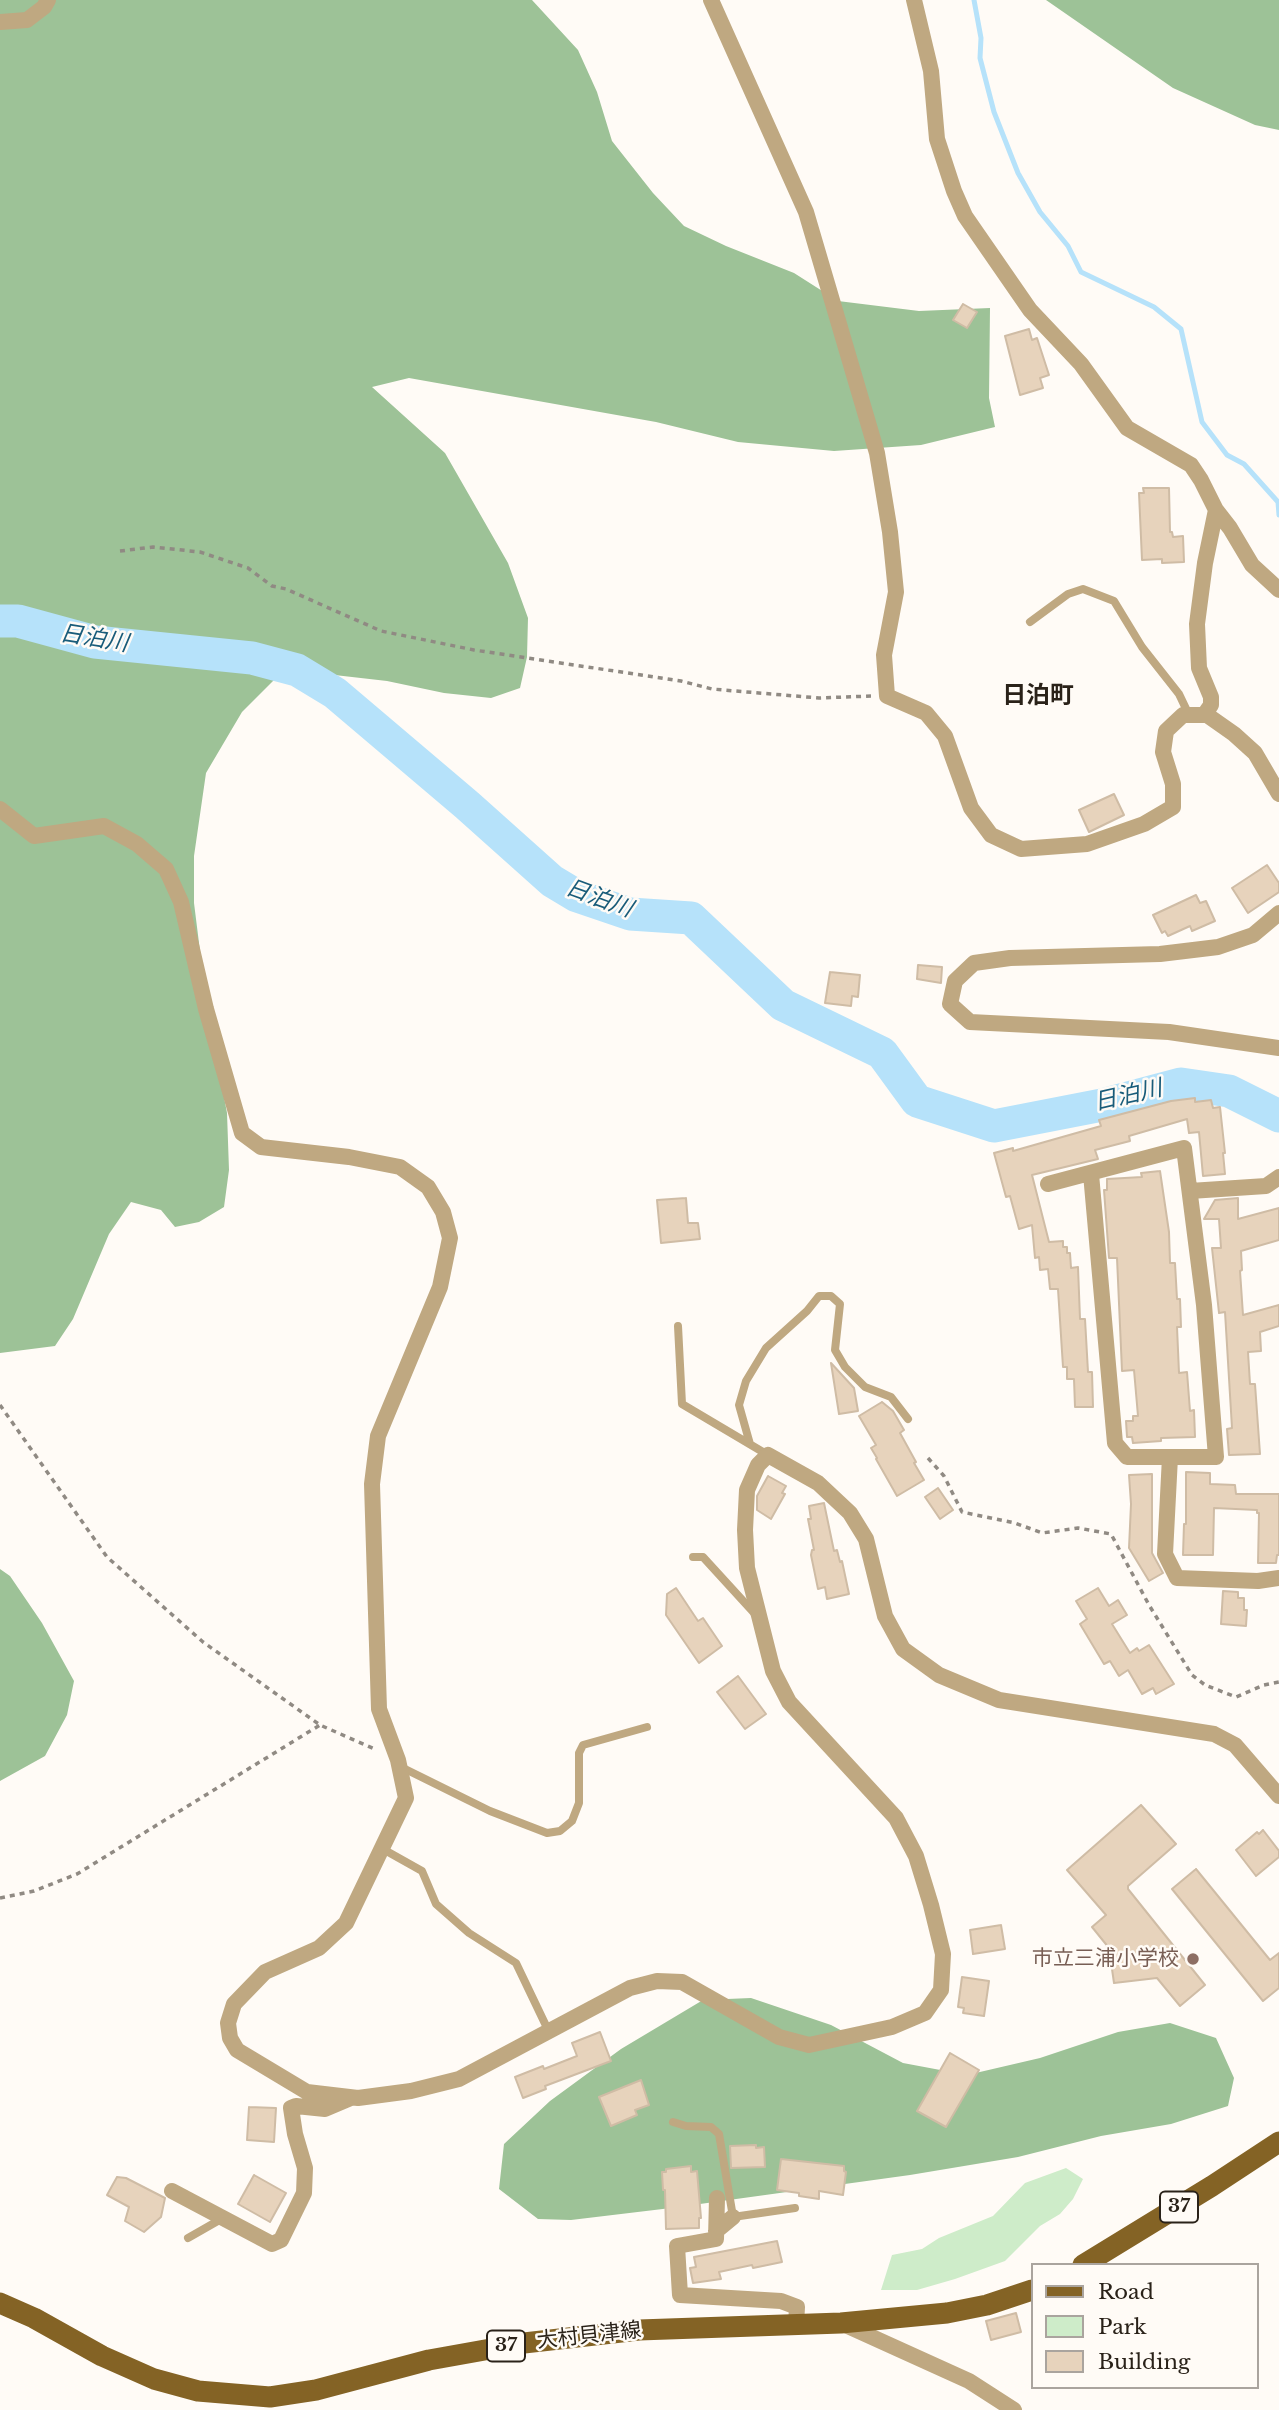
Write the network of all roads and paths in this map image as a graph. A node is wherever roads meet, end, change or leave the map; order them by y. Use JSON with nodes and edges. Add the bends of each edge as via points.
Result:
{"nodes":[{"id":1,"x":48,"y":0,"type":"edge"},
{"id":2,"x":711,"y":0,"type":"edge"},
{"id":3,"x":914,"y":0,"type":"edge"},
{"id":4,"x":0,"y":22,"type":"edge"},
{"id":5,"x":1216,"y":510,"type":"junction"},
{"id":6,"x":120,"y":551,"type":"dead end"},
{"id":7,"x":1279,"y":590,"type":"edge"},
{"id":8,"x":1030,"y":622,"type":"dead end"},
{"id":9,"x":887,"y":695,"type":"junction"},
{"id":10,"x":1196,"y":715,"type":"junction"},
{"id":11,"x":1279,"y":794,"type":"edge"},
{"id":12,"x":0,"y":809,"type":"edge"},
{"id":13,"x":1279,"y":914,"type":"edge"},
{"id":14,"x":1279,"y":1048,"type":"edge"},
{"id":15,"x":1091,"y":1174,"type":"junction"},
{"id":16,"x":1279,"y":1177,"type":"edge"},
{"id":17,"x":1048,"y":1184,"type":"dead end"},
{"id":18,"x":1190,"y":1191,"type":"junction"},
{"id":19,"x":678,"y":1326,"type":"dead end"},
{"id":20,"x":0,"y":1405,"type":"edge"},
{"id":21,"x":908,"y":1419,"type":"dead end"},
{"id":22,"x":750,"y":1444,"type":"junction"},
{"id":23,"x":768,"y":1455,"type":"junction"},
{"id":24,"x":1171,"y":1457,"type":"junction"},
{"id":25,"x":928,"y":1458,"type":"dead end"},
{"id":26,"x":693,"y":1557,"type":"dead end"},
{"id":27,"x":1279,"y":1578,"type":"edge"},
{"id":28,"x":760,"y":1620,"type":"junction"},
{"id":29,"x":1279,"y":1682,"type":"edge"},
{"id":30,"x":320,"y":1725,"type":"junction"},
{"id":31,"x":647,"y":1727,"type":"dead end"},
{"id":32,"x":399,"y":1763,"type":"junction"},
{"id":33,"x":1279,"y":1796,"type":"edge"},
{"id":34,"x":381,"y":1848,"type":"junction"},
{"id":35,"x":0,"y":1898,"type":"edge"},
{"id":36,"x":549,"y":2032,"type":"junction"},
{"id":37,"x":351,"y":2098,"type":"junction"},
{"id":38,"x":673,"y":2122,"type":"dead end"},
{"id":39,"x":1279,"y":2142,"type":"edge"},
{"id":40,"x":172,"y":2191,"type":"dead end"},
{"id":41,"x":717,"y":2198,"type":"dead end"},
{"id":42,"x":795,"y":2208,"type":"dead end"},
{"id":43,"x":733,"y":2217,"type":"junction"},
{"id":44,"x":223,"y":2218,"type":"junction"},
{"id":45,"x":716,"y":2231,"type":"junction"},
{"id":46,"x":188,"y":2238,"type":"dead end"},
{"id":47,"x":1086,"y":2263,"type":"edge"},
{"id":48,"x":1030,"y":2291,"type":"edge"},
{"id":49,"x":0,"y":2303,"type":"edge"},
{"id":50,"x":841,"y":2323,"type":"junction"},
{"id":51,"x":796,"y":2325,"type":"junction"},
{"id":52,"x":1014,"y":2410,"type":"edge"}],
"edges":[{"from":1,"to":4,"type":"street","via":[[27,20]]},
{"from":2,"to":9,"type":"street","via":[[806,212],[877,453],[896,592],[884,655]]},
{"from":3,"to":5,"type":"street","via":[[931,71],[937,139],[965,216],[1030,310],[1081,364],[1128,428],[1191,466]]},
{"from":5,"to":7,"type":"street","via":[[1252,565]]},
{"from":5,"to":10,"type":"street","via":[[1197,624],[1199,668],[1211,705]]},
{"from":6,"to":9,"type":"path","via":[[153,547],[200,552],[248,568],[272,586],[381,631],[474,650],[712,689],[819,698]]},
{"from":8,"to":10,"type":"lane","via":[[1068,594],[1083,589],[1114,601],[1142,647]]},
{"from":9,"to":10,"type":"street","via":[[926,713],[945,736],[971,808],[991,835],[1021,849],[1087,844],[1144,824],[1173,807],[1173,784],[1163,752],[1166,731],[1183,715]]},
{"from":10,"to":11,"type":"street","via":[[1234,734],[1255,753]]},
{"from":12,"to":32,"type":"street","via":[[34,836],[104,826],[137,844],[166,869],[181,902],[242,1133],[261,1147],[400,1167],[428,1187],[443,1212],[450,1238],[440,1287],[379,1437],[372,1484],[379,1709]]},
{"from":13,"to":14,"type":"street","via":[[1253,935],[1217,947],[974,963],[955,981],[950,1004],[970,1022],[1169,1032]]},
{"from":15,"to":17,"type":"street"},
{"from":15,"to":18,"type":"street","via":[[1184,1148]]},
{"from":15,"to":24,"type":"street","via":[[1115,1443],[1127,1457]]},
{"from":16,"to":18,"type":"street","via":[[1266,1186]]},
{"from":18,"to":24,"type":"street","via":[[1216,1457]]},
{"from":19,"to":22,"type":"lane","via":[[682,1404]]},
{"from":20,"to":30,"type":"path","via":[[107,1557],[203,1642]]},
{"from":21,"to":22,"type":"lane","via":[[891,1397],[865,1387],[845,1367],[835,1350],[840,1304],[831,1296],[820,1296],[766,1348],[746,1381],[739,1405]]},
{"from":22,"to":23,"type":"lane"},
{"from":23,"to":28,"type":"street","via":[[747,1490],[745,1530],[747,1568]]},
{"from":23,"to":33,"type":"street","via":[[818,1483],[850,1513],[866,1539],[885,1616],[904,1649],[939,1675],[999,1700],[1214,1734],[1235,1745]]},
{"from":24,"to":27,"type":"street","via":[[1165,1554],[1177,1578]]},
{"from":25,"to":29,"type":"path","via":[[944,1476],[962,1512],[1042,1533],[1078,1528],[1111,1534],[1192,1675],[1205,1685],[1236,1697]]},
{"from":26,"to":28,"type":"lane","via":[[703,1557]]},
{"from":28,"to":36,"type":"street","via":[[773,1671],[789,1702],[896,1818],[916,1856],[943,1954],[941,1990],[925,2013],[892,2027],[810,2045],[779,2037],[682,1982],[657,1981],[630,1988]]},
{"from":30,"to":32,"type":"path"},
{"from":30,"to":35,"type":"path","via":[[77,1874]]},
{"from":31,"to":32,"type":"lane","via":[[583,1745],[579,1803],[572,1821],[560,1831],[547,1833],[490,1811]]},
{"from":32,"to":34,"type":"street","via":[[406,1798]]},
{"from":34,"to":36,"type":"lane","via":[[422,1871],[436,1904],[469,1933],[516,1963]]},
{"from":34,"to":37,"type":"street","via":[[345,1923],[319,1948],[265,1972],[234,2004],[228,2023],[237,2050],[307,2092]]},
{"from":36,"to":37,"type":"street","via":[[459,2080]]},
{"from":37,"to":44,"type":"street","via":[[325,2109],[291,2108],[305,2168],[304,2193],[281,2240],[272,2244]]},
{"from":38,"to":43,"type":"lane","via":[[711,2127],[719,2134]]},
{"from":39,"to":47,"type":"main road","number":"37"},
{"from":40,"to":44,"type":"street"},
{"from":41,"to":45,"type":"street"},
{"from":42,"to":43,"type":"lane"},
{"from":43,"to":45,"type":"street"},
{"from":44,"to":46,"type":"lane"},
{"from":45,"to":51,"type":"street","via":[[716,2239],[677,2246],[680,2295],[781,2301],[797,2307]]},
{"from":48,"to":50,"type":"main road","name":"大村貝津線","number":"37","via":[[947,2313]]},
{"from":49,"to":51,"type":"main road","name":"大村貝津線","number":"37","via":[[154,2379],[198,2391],[270,2397],[524,2343],[639,2330]]},
{"from":50,"to":51,"type":"main road","name":"大村貝津線","number":"37"},
{"from":50,"to":52,"type":"street","via":[[969,2381]]}]}
